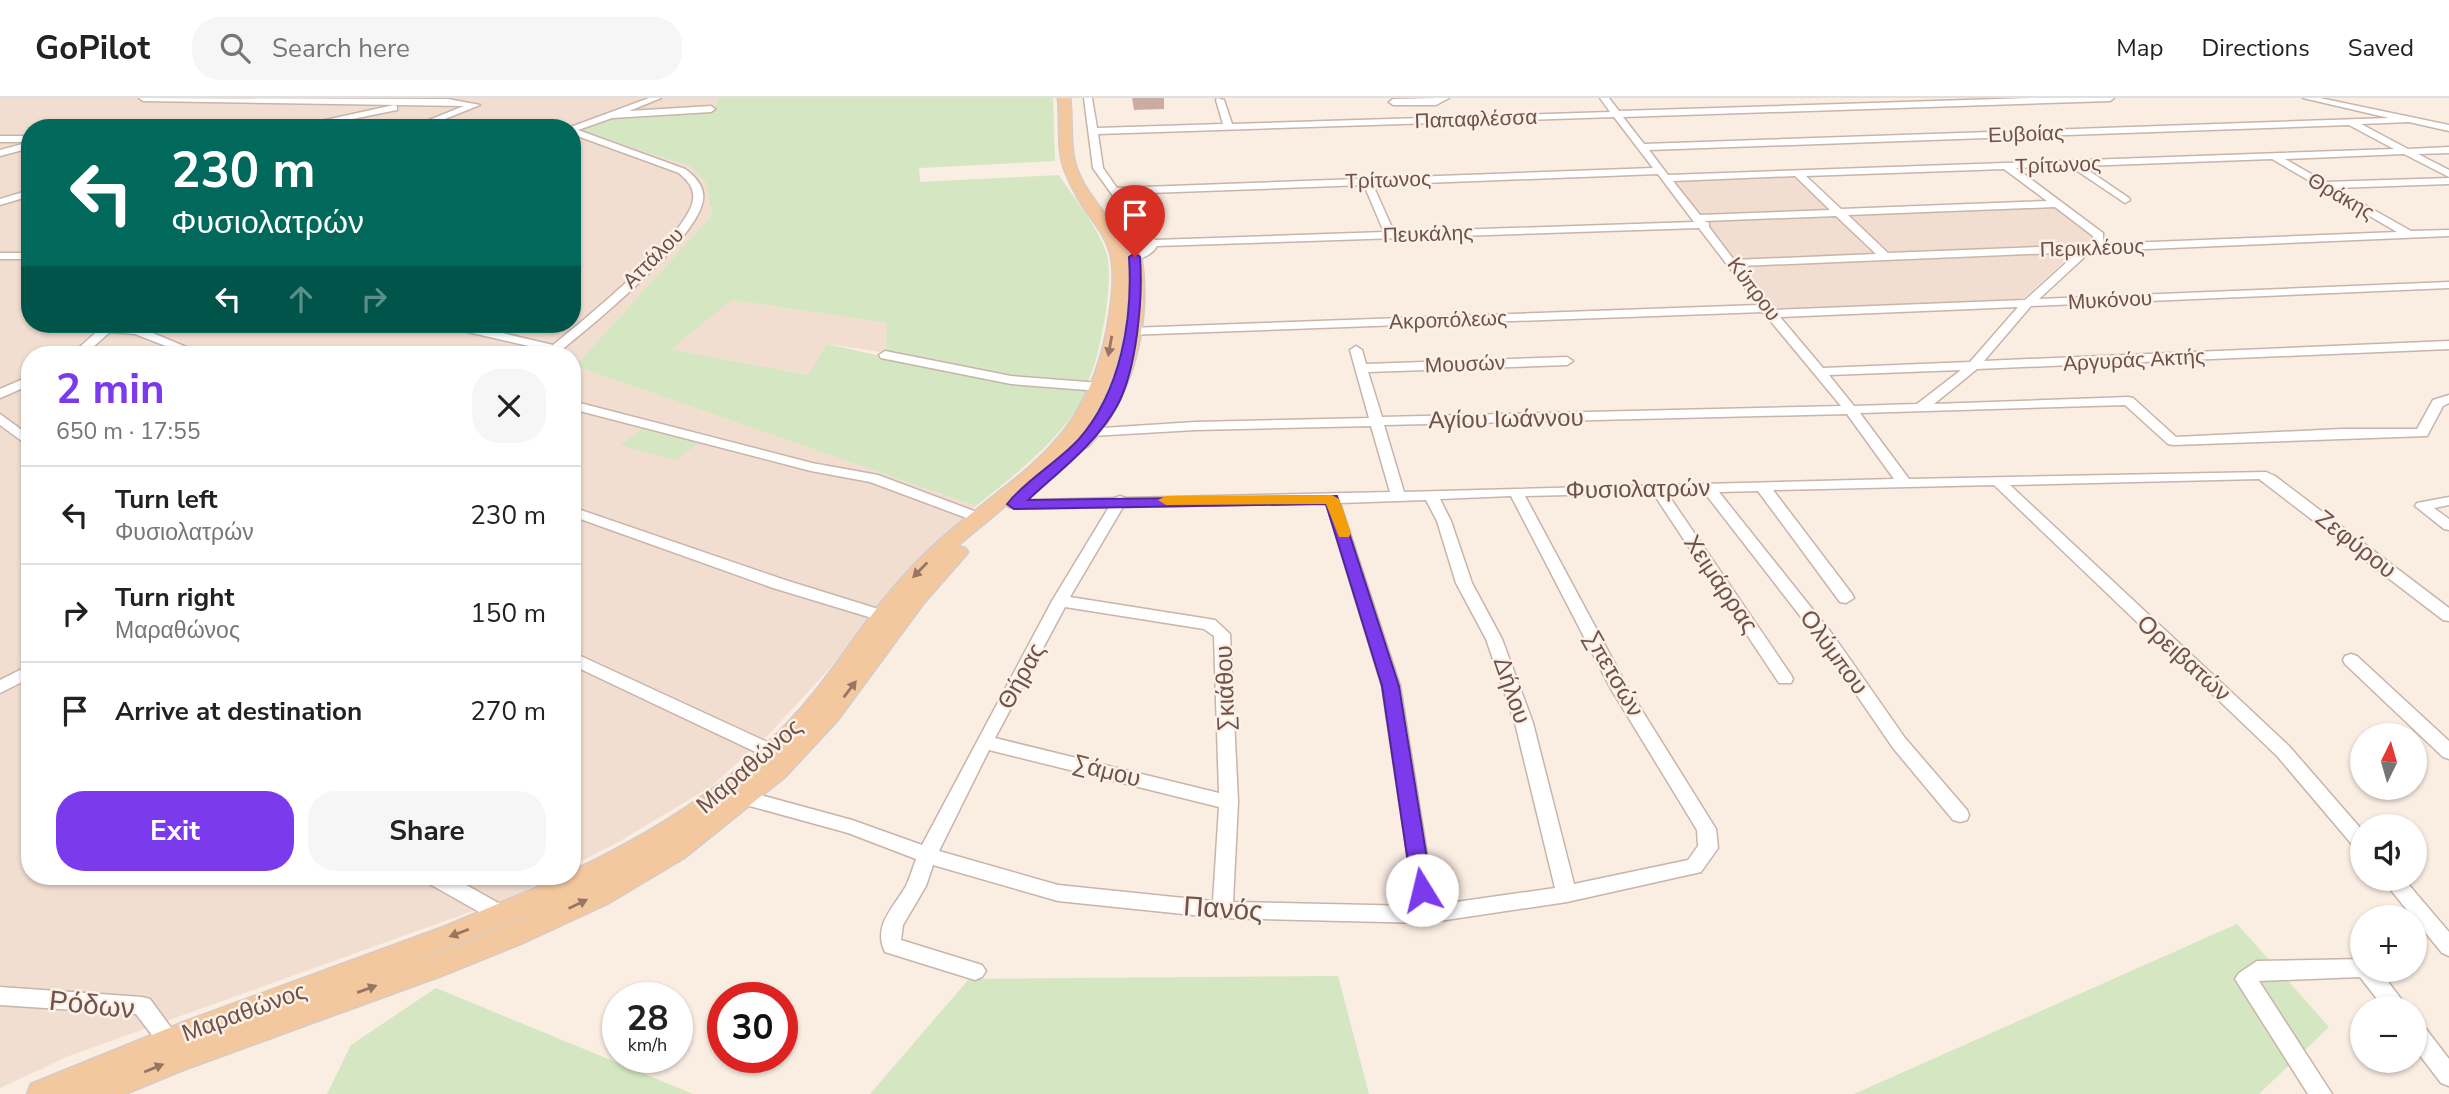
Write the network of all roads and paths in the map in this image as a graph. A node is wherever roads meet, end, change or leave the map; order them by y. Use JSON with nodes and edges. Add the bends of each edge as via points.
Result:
{"nodes":[{"id":1,"x":143,"y":98,"type":"edge"},
{"id":2,"x":657,"y":98,"type":"edge"},
{"id":3,"x":1065,"y":98,"type":"edge"},
{"id":4,"x":1076,"y":98,"type":"edge"},
{"id":5,"x":1088,"y":98,"type":"edge"},
{"id":6,"x":1445,"y":98,"type":"edge"},
{"id":7,"x":1604,"y":98,"type":"edge"},
{"id":8,"x":2110,"y":98,"type":"edge"},
{"id":9,"x":2307,"y":98,"type":"edge"},
{"id":10,"x":197,"y":99,"type":"edge"},
{"id":11,"x":287,"y":99,"type":"edge"},
{"id":12,"x":1220,"y":100,"type":"edge"},
{"id":13,"x":426,"y":101,"type":"junction"},
{"id":14,"x":1393,"y":102,"type":"dead end"},
{"id":15,"x":711,"y":109,"type":"dead end"},
{"id":16,"x":1617,"y":114,"type":"junction"},
{"id":17,"x":612,"y":115,"type":"junction"},
{"id":18,"x":337,"y":119,"type":"edge"},
{"id":19,"x":438,"y":119,"type":"edge"},
{"id":20,"x":2408,"y":120,"type":"junction"},
{"id":21,"x":2351,"y":123,"type":"junction"},
{"id":22,"x":581,"y":127,"type":"edge"},
{"id":23,"x":1229,"y":127,"type":"junction"},
{"id":24,"x":2449,"y":128,"type":"edge"},
{"id":25,"x":1093,"y":131,"type":"junction"},
{"id":26,"x":581,"y":133,"type":"edge"},
{"id":27,"x":0,"y":139,"type":"edge"},
{"id":28,"x":21,"y":139,"type":"edge"},
{"id":29,"x":21,"y":147,"type":"edge"},
{"id":30,"x":1643,"y":147,"type":"junction"},
{"id":31,"x":2449,"y":150,"type":"edge"},
{"id":32,"x":2409,"y":152,"type":"junction"},
{"id":33,"x":0,"y":153,"type":"edge"},
{"id":34,"x":2275,"y":157,"type":"junction"},
{"id":35,"x":2073,"y":164,"type":"junction"},
{"id":36,"x":2008,"y":167,"type":"junction"},
{"id":37,"x":1798,"y":173,"type":"junction"},
{"id":38,"x":2449,"y":174,"type":"edge"},
{"id":39,"x":1664,"y":175,"type":"junction"},
{"id":40,"x":1367,"y":181,"type":"junction"},
{"id":41,"x":2449,"y":181,"type":"edge"},
{"id":42,"x":2322,"y":185,"type":"junction"},
{"id":43,"x":1115,"y":191,"type":"junction"},
{"id":44,"x":21,"y":196,"type":"edge"},
{"id":45,"x":2125,"y":200,"type":"dead end"},
{"id":46,"x":0,"y":202,"type":"edge"},
{"id":47,"x":2056,"y":204,"type":"junction"},
{"id":48,"x":1841,"y":214,"type":"junction"},
{"id":49,"x":1702,"y":222,"type":"junction"},
{"id":50,"x":2449,"y":233,"type":"edge"},
{"id":51,"x":2408,"y":234,"type":"junction"},
{"id":52,"x":1390,"y":235,"type":"junction"},
{"id":53,"x":2099,"y":235,"type":"junction"},
{"id":54,"x":2136,"y":246,"type":"junction"},
{"id":55,"x":21,"y":250,"type":"edge"},
{"id":56,"x":1143,"y":250,"type":"junction"},
{"id":57,"x":2091,"y":250,"type":"junction"},
{"id":58,"x":1,"y":256,"type":"edge"},
{"id":59,"x":21,"y":256,"type":"edge"},
{"id":60,"x":1886,"y":257,"type":"junction"},
{"id":61,"x":1734,"y":263,"type":"junction"},
{"id":62,"x":2449,"y":285,"type":"edge"},
{"id":63,"x":2027,"y":304,"type":"junction"},
{"id":64,"x":1769,"y":311,"type":"junction"},
{"id":65,"x":581,"y":325,"type":"edge"},
{"id":66,"x":1130,"y":332,"type":"junction"},
{"id":67,"x":102,"y":333,"type":"edge"},
{"id":68,"x":141,"y":333,"type":"edge"},
{"id":69,"x":483,"y":333,"type":"edge"},
{"id":70,"x":572,"y":333,"type":"edge"},
{"id":71,"x":2449,"y":345,"type":"edge"},
{"id":72,"x":87,"y":346,"type":"edge"},
{"id":73,"x":175,"y":346,"type":"edge"},
{"id":74,"x":530,"y":346,"type":"edge"},
{"id":75,"x":558,"y":346,"type":"edge"},
{"id":76,"x":1356,"y":350,"type":"dead end"},
{"id":77,"x":885,"y":355,"type":"dead end"},
{"id":78,"x":1567,"y":361,"type":"dead end"},
{"id":79,"x":1362,"y":368,"type":"junction"},
{"id":80,"x":1971,"y":368,"type":"junction"},
{"id":81,"x":1820,"y":372,"type":"junction"},
{"id":82,"x":21,"y":384,"type":"edge"},
{"id":83,"x":1100,"y":387,"type":"junction"},
{"id":84,"x":0,"y":394,"type":"edge"},
{"id":85,"x":2449,"y":399,"type":"edge"},
{"id":86,"x":581,"y":407,"type":"edge"},
{"id":87,"x":1920,"y":408,"type":"junction"},
{"id":88,"x":1851,"y":410,"type":"junction"},
{"id":89,"x":0,"y":418,"type":"edge"},
{"id":90,"x":1377,"y":423,"type":"junction"},
{"id":91,"x":1092,"y":432,"type":"junction"},
{"id":92,"x":21,"y":436,"type":"edge"},
{"id":93,"x":2261,"y":475,"type":"joint"},
{"id":94,"x":1903,"y":481,"type":"junction"},
{"id":95,"x":1998,"y":481,"type":"junction"},
{"id":96,"x":1762,"y":486,"type":"junction"},
{"id":97,"x":1708,"y":487,"type":"junction"},
{"id":98,"x":1657,"y":488,"type":"junction"},
{"id":99,"x":1516,"y":492,"type":"junction"},
{"id":100,"x":1431,"y":495,"type":"junction"},
{"id":101,"x":1398,"y":496,"type":"junction"},
{"id":102,"x":1332,"y":499,"type":"junction"},
{"id":103,"x":1120,"y":500,"type":"junction"},
{"id":104,"x":2449,"y":501,"type":"edge"},
{"id":105,"x":1014,"y":504,"type":"junction"},
{"id":106,"x":581,"y":514,"type":"edge"},
{"id":107,"x":977,"y":517,"type":"junction"},
{"id":108,"x":2449,"y":526,"type":"edge"},
{"id":109,"x":1846,"y":598,"type":"dead end"},
{"id":110,"x":1060,"y":601,"type":"junction"},
{"id":111,"x":882,"y":616,"type":"junction"},
{"id":112,"x":2449,"y":616,"type":"edge"},
{"id":113,"x":2351,"y":660,"type":"dead end"},
{"id":114,"x":581,"y":663,"type":"edge"},
{"id":115,"x":21,"y":676,"type":"edge"},
{"id":116,"x":1785,"y":679,"type":"dead end"},
{"id":117,"x":0,"y":687,"type":"edge"},
{"id":118,"x":984,"y":742,"type":"junction"},
{"id":119,"x":772,"y":752,"type":"junction"},
{"id":120,"x":2449,"y":752,"type":"edge"},
{"id":121,"x":746,"y":797,"type":"junction"},
{"id":122,"x":1229,"y":802,"type":"junction"},
{"id":123,"x":1961,"y":815,"type":"dead end"},
{"id":124,"x":2350,"y":829,"type":"edge"},
{"id":125,"x":1705,"y":854,"type":"joint"},
{"id":126,"x":927,"y":855,"type":"junction"},
{"id":127,"x":581,"y":882,"type":"edge"},
{"id":128,"x":449,"y":885,"type":"edge"},
{"id":129,"x":575,"y":885,"type":"edge"},
{"id":130,"x":2403,"y":891,"type":"edge"},
{"id":131,"x":1567,"y":894,"type":"junction"},
{"id":132,"x":1222,"y":910,"type":"junction"},
{"id":133,"x":1426,"y":915,"type":"junction"},
{"id":134,"x":504,"y":916,"type":"junction"},
{"id":135,"x":2449,"y":947,"type":"edge"},
{"id":136,"x":2350,"y":969,"type":"edge"},
{"id":137,"x":975,"y":971,"type":"dead end"},
{"id":138,"x":2376,"y":982,"type":"edge"},
{"id":139,"x":0,"y":996,"type":"edge"},
{"id":140,"x":2387,"y":996,"type":"edge"},
{"id":141,"x":169,"y":1040,"type":"junction"},
{"id":142,"x":2427,"y":1048,"type":"edge"},
{"id":143,"x":2449,"y":1076,"type":"edge"},
{"id":144,"x":42,"y":1094,"type":"edge"},
{"id":145,"x":91,"y":1094,"type":"edge"},
{"id":146,"x":2321,"y":1094,"type":"edge"}],
"edges":[{"from":1,"to":10,"type":"street"},
{"from":2,"to":17,"type":"street"},
{"from":3,"to":83,"type":"main road","name":"Μαραθώνος","one_way":true,"via":[[1070,166],[1121,255],[1121,283]]},
{"from":4,"to":56,"type":"main road","via":[[1081,165]]},
{"from":5,"to":25,"type":"street"},
{"from":6,"to":14,"type":"street"},
{"from":7,"to":16,"type":"street","name":"Κύπρου"},
{"from":8,"to":16,"type":"street","name":"Παπαφλέσσα"},
{"from":9,"to":20,"type":"street"},
{"from":10,"to":11,"type":"street"},
{"from":11,"to":13,"type":"street"},
{"from":12,"to":23,"type":"street"},
{"from":13,"to":18,"type":"street"},
{"from":13,"to":19,"type":"street","via":[[476,105]]},
{"from":15,"to":17,"type":"street"},
{"from":16,"to":23,"type":"street","name":"Παπαφλέσσα","via":[[1314,128]]},
{"from":16,"to":30,"type":"street","name":"Κύπρου"},
{"from":17,"to":22,"type":"street"},
{"from":20,"to":21,"type":"street","name":"Ευβοίας"},
{"from":20,"to":24,"type":"street"},
{"from":21,"to":30,"type":"street","name":"Ευβοίας"},
{"from":21,"to":32,"type":"street"},
{"from":23,"to":25,"type":"street","name":"Παπαφλέσσα"},
{"from":25,"to":43,"type":"street","via":[[1098,168]]},
{"from":26,"to":65,"type":"street","name":"Αττάλου","via":[[682,172],[695,185],[699,201],[682,230]]},
{"from":27,"to":28,"type":"street"},
{"from":29,"to":33,"type":"street"},
{"from":30,"to":39,"type":"street","name":"Κύπρου"},
{"from":31,"to":32,"type":"street","name":"Τρίτωνος"},
{"from":32,"to":34,"type":"street","name":"Τρίτωνος"},
{"from":32,"to":38,"type":"street"},
{"from":34,"to":35,"type":"street","name":"Τρίτωνος"},
{"from":34,"to":42,"type":"street","name":"Θράκης"},
{"from":35,"to":36,"type":"street","name":"Τρίτωνος"},
{"from":35,"to":45,"type":"street"},
{"from":36,"to":37,"type":"street","name":"Τρίτωνος"},
{"from":36,"to":47,"type":"street"},
{"from":37,"to":39,"type":"street","name":"Τρίτωνος"},
{"from":37,"to":48,"type":"street"},
{"from":39,"to":40,"type":"street","name":"Τρίτωνος"},
{"from":39,"to":49,"type":"street","name":"Κύπρου"},
{"from":40,"to":43,"type":"street","name":"Τρίτωνος"},
{"from":40,"to":52,"type":"street"},
{"from":41,"to":42,"type":"street"},
{"from":42,"to":51,"type":"street","name":"Θράκης"},
{"from":43,"to":56,"type":"street"},
{"from":44,"to":46,"type":"street"},
{"from":47,"to":48,"type":"street","name":"Πευκάλης"},
{"from":47,"to":53,"type":"street"},
{"from":48,"to":49,"type":"street","name":"Πευκάλης"},
{"from":48,"to":60,"type":"street"},
{"from":49,"to":52,"type":"street","name":"Πευκάλης"},
{"from":49,"to":61,"type":"street","name":"Κύπρου"},
{"from":50,"to":51,"type":"street","name":"Περικλέους"},
{"from":51,"to":54,"type":"street","name":"Περικλέους"},
{"from":52,"to":56,"type":"street","name":"Πευκάλης"},
{"from":53,"to":54,"type":"street"},
{"from":53,"to":57,"type":"street"},
{"from":54,"to":57,"type":"street","name":"Περικλέους"},
{"from":55,"to":58,"type":"street"},
{"from":56,"to":66,"type":"main road","name":"Μαραθώνος"},
{"from":57,"to":60,"type":"street","name":"Περικλέους"},
{"from":57,"to":63,"type":"street"},
{"from":58,"to":59,"type":"street"},
{"from":60,"to":61,"type":"street","name":"Περικλέους"},
{"from":61,"to":64,"type":"street","name":"Κύπρου"},
{"from":62,"to":63,"type":"street","name":"Μυκόνου"},
{"from":63,"to":64,"type":"street","name":"Μυκόνου"},
{"from":63,"to":80,"type":"street"},
{"from":64,"to":66,"type":"street","name":"Ακροπόλεως"},
{"from":64,"to":81,"type":"street","name":"Κύπρου"},
{"from":66,"to":91,"type":"main road","name":"Μαραθώνος","via":[[1118,390]]},
{"from":67,"to":72,"type":"street"},
{"from":68,"to":73,"type":"street"},
{"from":69,"to":74,"type":"street"},
{"from":70,"to":75,"type":"street","name":"Αττάλου"},
{"from":71,"to":80,"type":"street","name":"Αργυράς Ακτής"},
{"from":76,"to":79,"type":"street"},
{"from":77,"to":83,"type":"street","via":[[992,378]]},
{"from":78,"to":79,"type":"street","name":"Μουσών"},
{"from":79,"to":90,"type":"street"},
{"from":80,"to":81,"type":"street","name":"Αργυράς Ακτής"},
{"from":80,"to":87,"type":"street"},
{"from":81,"to":88,"type":"street","name":"Κύπρου"},
{"from":82,"to":84,"type":"street"},
{"from":83,"to":107,"type":"main road","name":"Μαραθώνος","via":[[1087,415],[1062,445]]},
{"from":85,"to":87,"type":"street","name":"Αγίου Ιωάννου","via":[[2438,403],[2422,433],[2173,441],[2128,401]]},
{"from":86,"to":107,"type":"street","via":[[802,465],[873,478]]},
{"from":87,"to":88,"type":"street","name":"Αγίου Ιωάννου"},
{"from":88,"to":90,"type":"street","name":"Αγίου Ιωάννου"},
{"from":88,"to":94,"type":"street","name":"Κύπρου"},
{"from":89,"to":92,"type":"street"},
{"from":90,"to":91,"type":"street","name":"Αγίου Ιωάννου"},
{"from":90,"to":101,"type":"street"},
{"from":91,"to":105,"type":"main road","name":"Μαραθώνος"},
{"from":93,"to":95,"type":"street","name":"Φυσιολατρών"},
{"from":93,"to":112,"type":"street","name":"Ζεφύρου"},
{"from":94,"to":95,"type":"street","name":"Φυσιολατρών"},
{"from":94,"to":96,"type":"street","name":"Φυσιολατρών"},
{"from":95,"to":124,"type":"street","name":"Ορειβατών","via":[[2283,751]]},
{"from":96,"to":97,"type":"street","name":"Φυσιολατρών"},
{"from":96,"to":109,"type":"street"},
{"from":97,"to":98,"type":"street","name":"Φυσιολατρών"},
{"from":97,"to":123,"type":"street","name":"Ολύμπου","via":[[1827,639],[1899,743]]},
{"from":98,"to":99,"type":"street","name":"Φυσιολατρών"},
{"from":98,"to":116,"type":"street","name":"Χειμάρρας"},
{"from":99,"to":100,"type":"street","name":"Φυσιολατρών"},
{"from":99,"to":125,"type":"street","name":"Σπετσών","via":[[1620,690],[1706,829],[1709,843]]},
{"from":100,"to":101,"type":"street","name":"Φυσιολατρών"},
{"from":100,"to":131,"type":"street","name":"Δήλου","via":[[1464,583],[1494,639],[1524,723]]},
{"from":101,"to":102,"type":"street","name":"Φυσιολατρών"},
{"from":102,"to":103,"type":"street","name":"Φυσιολατρών"},
{"from":102,"to":133,"type":"street","via":[[1391,686]]},
{"from":103,"to":105,"type":"street","name":"Φυσιολατρών"},
{"from":103,"to":110,"type":"street","name":"Θήρας"},
{"from":104,"to":108,"type":"street","via":[[2422,506]]},
{"from":121,"to":105,"type":"main road","name":"Μαραθώνος","one_way":true,"via":[[834,710],[948,562]]},
{"from":106,"to":111,"type":"street"},
{"from":107,"to":111,"type":"main road","name":"Μαραθώνος","one_way":true,"via":[[933,557]]},
{"from":110,"to":118,"type":"street","name":"Θήρας"},
{"from":110,"to":122,"type":"street","name":"Σκιάθου","via":[[1209,624],[1223,634]]},
{"from":111,"to":119,"type":"main road","name":"Μαραθώνος","via":[[818,702]]},
{"from":113,"to":120,"type":"street"},
{"from":114,"to":119,"type":"street"},
{"from":115,"to":117,"type":"street"},
{"from":118,"to":122,"type":"street","name":"Σάμου"},
{"from":118,"to":126,"type":"street","name":"Θήρας"},
{"from":119,"to":127,"type":"main road","name":"Μαραθώνος","via":[[730,789],[652,843]]},
{"from":121,"to":126,"type":"street","name":"Πανός","via":[[852,827]]},
{"from":145,"to":121,"type":"main road","name":"Μαραθώνος","one_way":true,"via":[[515,934],[628,879]]},
{"from":122,"to":132,"type":"street","name":"Σκιάθου"},
{"from":125,"to":131,"type":"street","name":"Πανός","via":[[1694,866]]},
{"from":126,"to":132,"type":"street","name":"Πανός","via":[[1058,893]]},
{"from":126,"to":137,"type":"street","name":"Θήρας","via":[[916,886],[894,923],[891,946]]},
{"from":128,"to":134,"type":"street"},
{"from":129,"to":134,"type":"main road","name":"Μαραθώνος"},
{"from":130,"to":135,"type":"street"},
{"from":131,"to":133,"type":"street","name":"Πανός"},
{"from":132,"to":133,"type":"street","name":"Πανός"},
{"from":134,"to":141,"type":"main road","name":"Μαραθώνος","one_way":true},
{"from":136,"to":146,"type":"street","via":[[2257,971],[2246,979]]},
{"from":138,"to":140,"type":"street"},
{"from":139,"to":141,"type":"street","name":"Ρόδων","via":[[142,1006]]},
{"from":141,"to":144,"type":"main road","name":"Μαραθώνος"},
{"from":142,"to":143,"type":"street"}]}
